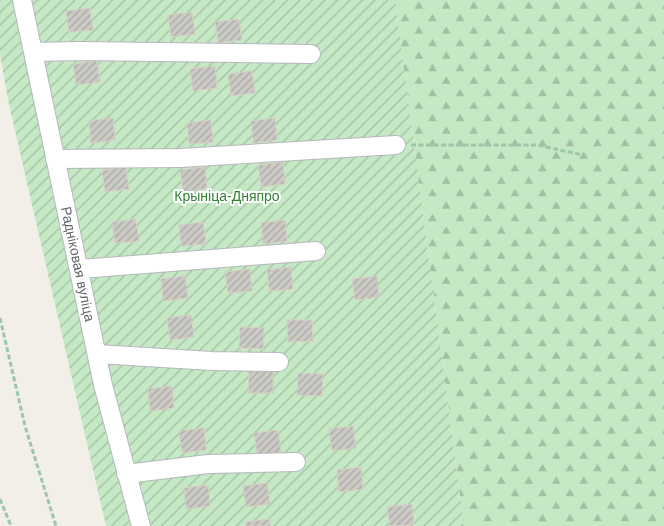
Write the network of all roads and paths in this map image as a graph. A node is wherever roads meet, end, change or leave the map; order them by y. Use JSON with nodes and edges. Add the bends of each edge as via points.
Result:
{"nodes":[{"id":1,"x":22,"y":0,"type":"edge"},
{"id":2,"x":34,"y":52,"type":"junction"},
{"id":3,"x":312,"y":54,"type":"dead end"},
{"id":4,"x":396,"y":145,"type":"joint"},
{"id":5,"x":584,"y":155,"type":"dead end"},
{"id":6,"x":55,"y":159,"type":"junction"},
{"id":7,"x":316,"y":251,"type":"dead end"},
{"id":8,"x":80,"y":269,"type":"junction"},
{"id":9,"x":0,"y":318,"type":"edge"},
{"id":10,"x":97,"y":354,"type":"junction"},
{"id":11,"x":279,"y":362,"type":"dead end"},
{"id":12,"x":296,"y":462,"type":"dead end"},
{"id":13,"x":126,"y":474,"type":"junction"},
{"id":14,"x":0,"y":499,"type":"edge"},
{"id":15,"x":11,"y":526,"type":"edge"},
{"id":16,"x":56,"y":526,"type":"edge"},
{"id":17,"x":141,"y":526,"type":"edge"}],
"edges":[{"from":1,"to":2,"type":"street","name":"Радніковая вуліца"},
{"from":2,"to":3,"type":"street"},
{"from":2,"to":6,"type":"street","name":"Радніковая вуліца"},
{"from":4,"to":5,"type":"path","via":[[537,145]]},
{"from":4,"to":6,"type":"street","via":[[181,158]]},
{"from":6,"to":8,"type":"street","name":"Радніковая вуліца"},
{"from":7,"to":8,"type":"street"},
{"from":8,"to":10,"type":"street","name":"Радніковая вуліца"},
{"from":9,"to":16,"type":"path","via":[[25,426]]},
{"from":10,"to":11,"type":"street"},
{"from":10,"to":13,"type":"street","name":"Радніковая вуліца"},
{"from":12,"to":13,"type":"street","via":[[208,464]]},
{"from":13,"to":17,"type":"street","name":"Радніковая вуліца"},
{"from":14,"to":15,"type":"path"}]}
